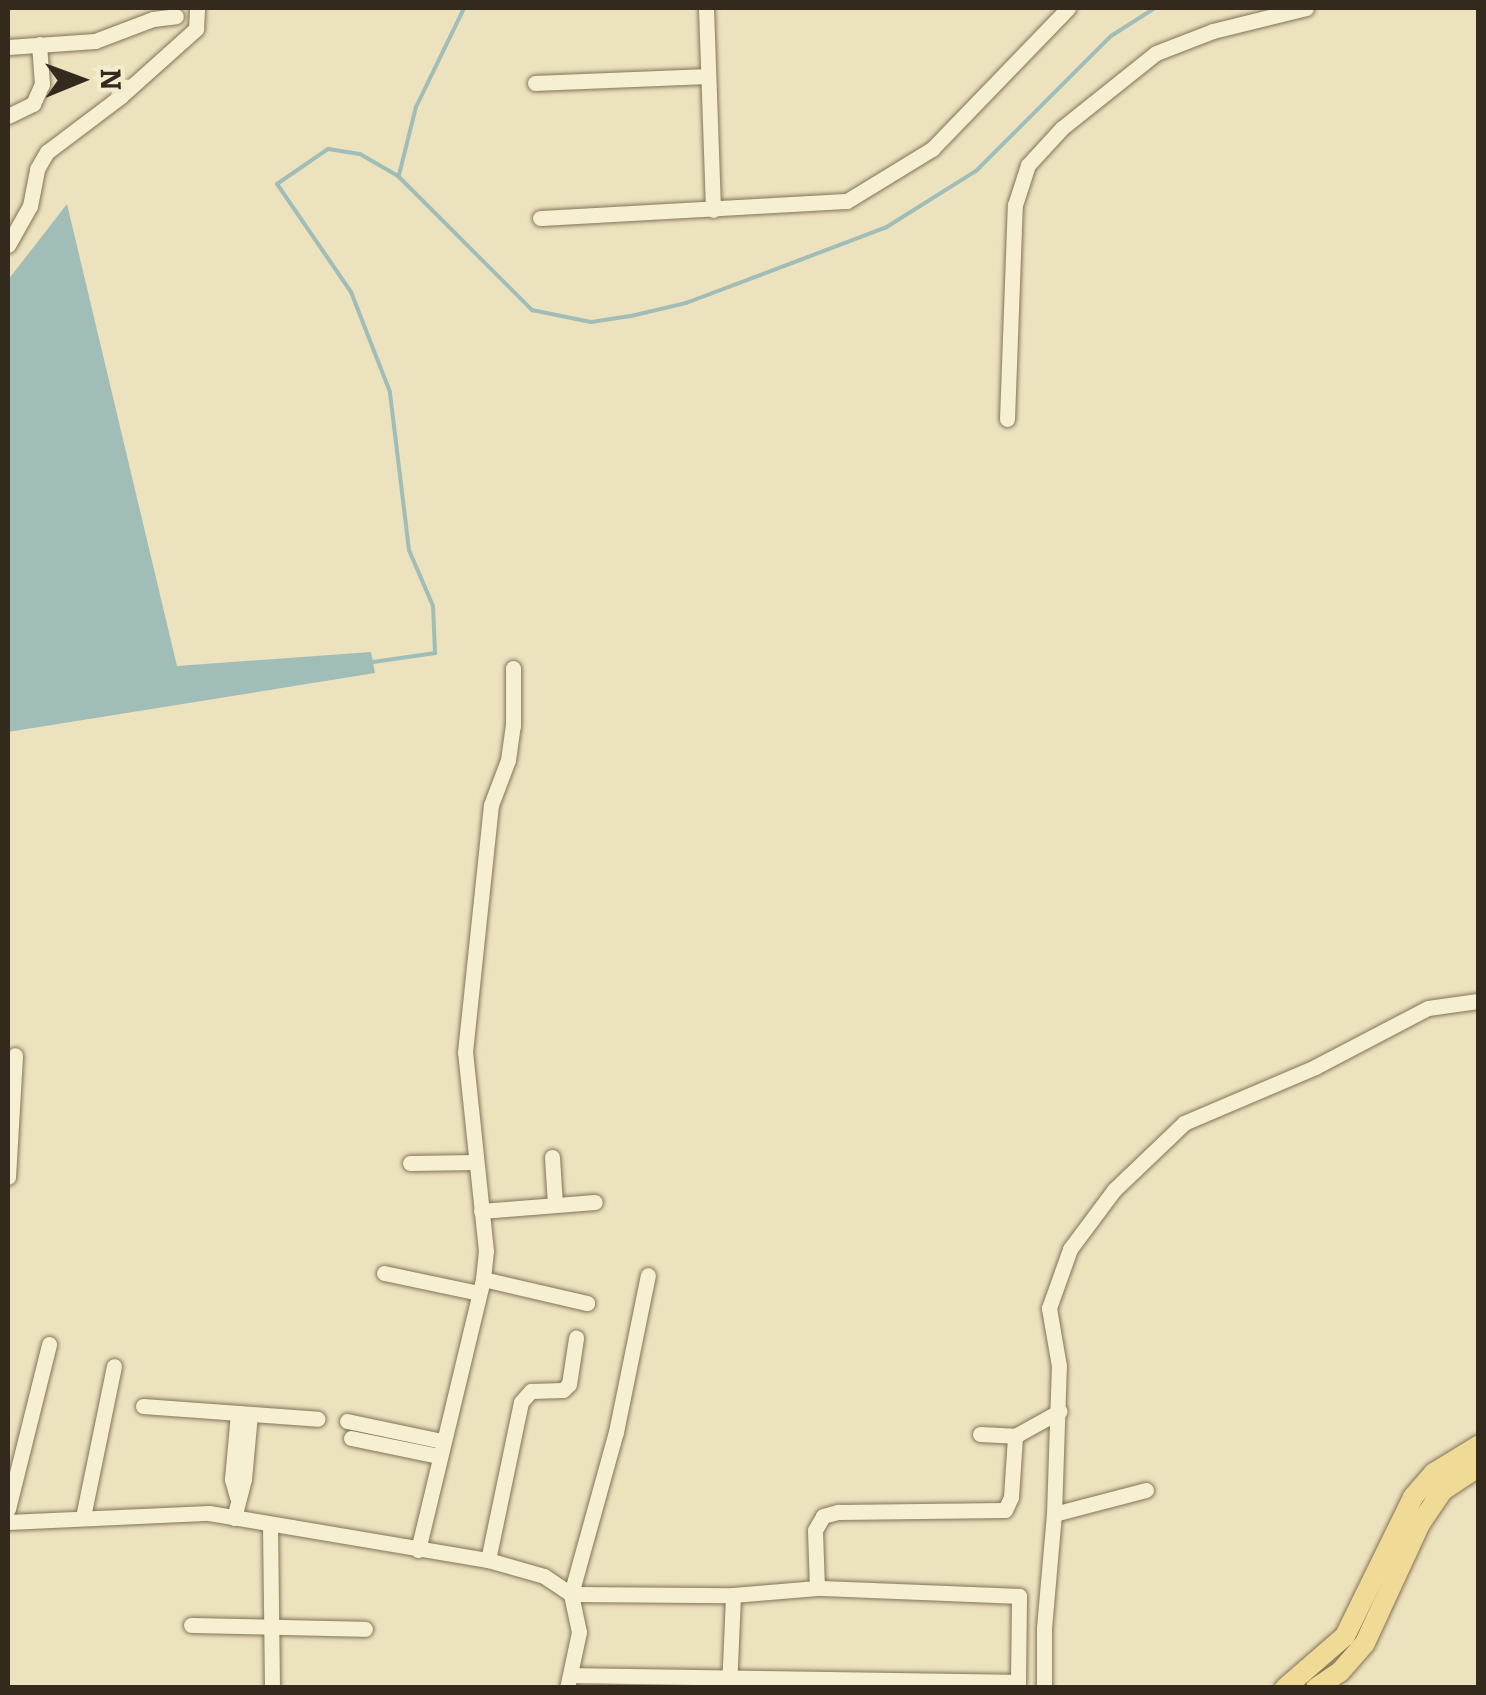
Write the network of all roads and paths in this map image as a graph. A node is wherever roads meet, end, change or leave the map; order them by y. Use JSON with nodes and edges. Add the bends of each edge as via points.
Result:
{"nodes":[{"id":1,"x":197,"y":8,"type":"edge"},
{"id":2,"x":706,"y":8,"type":"edge"},
{"id":3,"x":1068,"y":8,"type":"edge"},
{"id":4,"x":1306,"y":8,"type":"edge"},
{"id":5,"x":174,"y":12,"type":"edge"},
{"id":6,"x":196,"y":29,"type":"junction"},
{"id":7,"x":39,"y":44,"type":"junction"},
{"id":8,"x":8,"y":47,"type":"edge"},
{"id":9,"x":707,"y":76,"type":"junction"},
{"id":10,"x":535,"y":83,"type":"dead end"},
{"id":11,"x":8,"y":116,"type":"edge"},
{"id":12,"x":713,"y":210,"type":"junction"},
{"id":13,"x":540,"y":218,"type":"dead end"},
{"id":14,"x":8,"y":244,"type":"edge"},
{"id":15,"x":1007,"y":419,"type":"dead end"},
{"id":16,"x":514,"y":668,"type":"dead end"},
{"id":17,"x":1478,"y":1002,"type":"edge"},
{"id":18,"x":15,"y":1056,"type":"dead end"},
{"id":19,"x":552,"y":1157,"type":"dead end"},
{"id":20,"x":476,"y":1162,"type":"junction"},
{"id":21,"x":410,"y":1163,"type":"dead end"},
{"id":22,"x":8,"y":1177,"type":"edge"},
{"id":23,"x":595,"y":1202,"type":"dead end"},
{"id":24,"x":555,"y":1205,"type":"junction"},
{"id":25,"x":481,"y":1211,"type":"junction"},
{"id":26,"x":384,"y":1273,"type":"dead end"},
{"id":27,"x":648,"y":1275,"type":"dead end"},
{"id":28,"x":481,"y":1286,"type":"junction"},
{"id":29,"x":588,"y":1303,"type":"dead end"},
{"id":30,"x":576,"y":1338,"type":"dead end"},
{"id":31,"x":48,"y":1344,"type":"dead end"},
{"id":32,"x":114,"y":1366,"type":"dead end"},
{"id":33,"x":144,"y":1406,"type":"dead end"},
{"id":34,"x":1060,"y":1411,"type":"junction"},
{"id":35,"x":244,"y":1413,"type":"junction"},
{"id":36,"x":318,"y":1419,"type":"dead end"},
{"id":37,"x":349,"y":1430,"type":"dead end"},
{"id":38,"x":980,"y":1434,"type":"dead end"},
{"id":39,"x":1015,"y":1436,"type":"junction"},
{"id":40,"x":1478,"y":1446,"type":"edge"},
{"id":41,"x":440,"y":1449,"type":"junction"},
{"id":42,"x":1478,"y":1468,"type":"edge"},
{"id":43,"x":1146,"y":1490,"type":"dead end"},
{"id":44,"x":8,"y":1508,"type":"edge"},
{"id":45,"x":1054,"y":1514,"type":"junction"},
{"id":46,"x":83,"y":1517,"type":"junction"},
{"id":47,"x":234,"y":1518,"type":"junction"},
{"id":48,"x":8,"y":1522,"type":"edge"},
{"id":49,"x":270,"y":1524,"type":"junction"},
{"id":50,"x":418,"y":1550,"type":"junction"},
{"id":51,"x":488,"y":1560,"type":"junction"},
{"id":52,"x":817,"y":1588,"type":"junction"},
{"id":53,"x":571,"y":1594,"type":"junction"},
{"id":54,"x":732,"y":1595,"type":"junction"},
{"id":55,"x":191,"y":1625,"type":"dead end"},
{"id":56,"x":273,"y":1626,"type":"junction"},
{"id":57,"x":365,"y":1628,"type":"dead end"},
{"id":58,"x":570,"y":1681,"type":"edge"},
{"id":59,"x":729,"y":1681,"type":"edge"},
{"id":60,"x":272,"y":1688,"type":"edge"},
{"id":61,"x":1044,"y":1688,"type":"edge"},
{"id":62,"x":1285,"y":1688,"type":"edge"},
{"id":63,"x":1316,"y":1688,"type":"edge"}],
"edges":[{"from":1,"to":6,"type":"street"},
{"from":2,"to":9,"type":"street"},
{"from":3,"to":12,"type":"street","via":[[932,150],[847,200]]},
{"from":4,"to":15,"type":"street","via":[[1214,30],[1156,53],[1028,164],[1014,205]]},
{"from":5,"to":6,"type":"street"},
{"from":5,"to":7,"type":"street","via":[[95,41]]},
{"from":6,"to":14,"type":"street","via":[[46,152],[30,206]]},
{"from":7,"to":8,"type":"street"},
{"from":7,"to":11,"type":"street","via":[[42,84],[33,104]]},
{"from":9,"to":10,"type":"street"},
{"from":9,"to":12,"type":"street"},
{"from":12,"to":13,"type":"street"},
{"from":16,"to":20,"type":"street","via":[[514,726],[491,806],[465,1052]]},
{"from":17,"to":34,"type":"street","via":[[1428,1008],[1315,1067],[1184,1123],[1114,1190],[1070,1249],[1049,1308]]},
{"from":18,"to":22,"type":"street"},
{"from":19,"to":24,"type":"street"},
{"from":20,"to":21,"type":"street"},
{"from":20,"to":25,"type":"street"},
{"from":23,"to":24,"type":"street"},
{"from":24,"to":25,"type":"street"},
{"from":25,"to":28,"type":"street"},
{"from":26,"to":28,"type":"street"},
{"from":27,"to":53,"type":"street","via":[[616,1432]]},
{"from":28,"to":29,"type":"street"},
{"from":28,"to":41,"type":"street"},
{"from":30,"to":51,"type":"street","via":[[569,1384],[524,1394]]},
{"from":31,"to":44,"type":"street"},
{"from":32,"to":46,"type":"street"},
{"from":33,"to":35,"type":"street"},
{"from":34,"to":39,"type":"street"},
{"from":34,"to":45,"type":"street"},
{"from":35,"to":36,"type":"street"},
{"from":35,"to":47,"type":"street","via":[[232,1480]]},
{"from":37,"to":41,"type":"street"},
{"from":38,"to":39,"type":"street"},
{"from":39,"to":52,"type":"street","via":[[1005,1510],[823,1516],[815,1530]]},
{"from":40,"to":62,"type":"main road","via":[[1434,1473],[1413,1496],[1345,1636]]},
{"from":41,"to":50,"type":"street"},
{"from":42,"to":63,"type":"main road","via":[[1442,1492],[1420,1524],[1366,1643]]},
{"from":43,"to":45,"type":"street"},
{"from":45,"to":61,"type":"street"},
{"from":46,"to":47,"type":"street","via":[[172,1512]]},
{"from":46,"to":48,"type":"street"},
{"from":47,"to":49,"type":"street"},
{"from":49,"to":50,"type":"street"},
{"from":49,"to":56,"type":"street"},
{"from":50,"to":51,"type":"street"},
{"from":51,"to":53,"type":"street","via":[[544,1576]]},
{"from":52,"to":54,"type":"street"},
{"from":52,"to":59,"type":"street","via":[[1019,1596],[1018,1682]]},
{"from":53,"to":54,"type":"street"},
{"from":53,"to":58,"type":"street","via":[[579,1632]]},
{"from":54,"to":59,"type":"street"},
{"from":55,"to":56,"type":"street"},
{"from":56,"to":57,"type":"street"},
{"from":56,"to":60,"type":"street"},
{"from":58,"to":59,"type":"street"}]}
